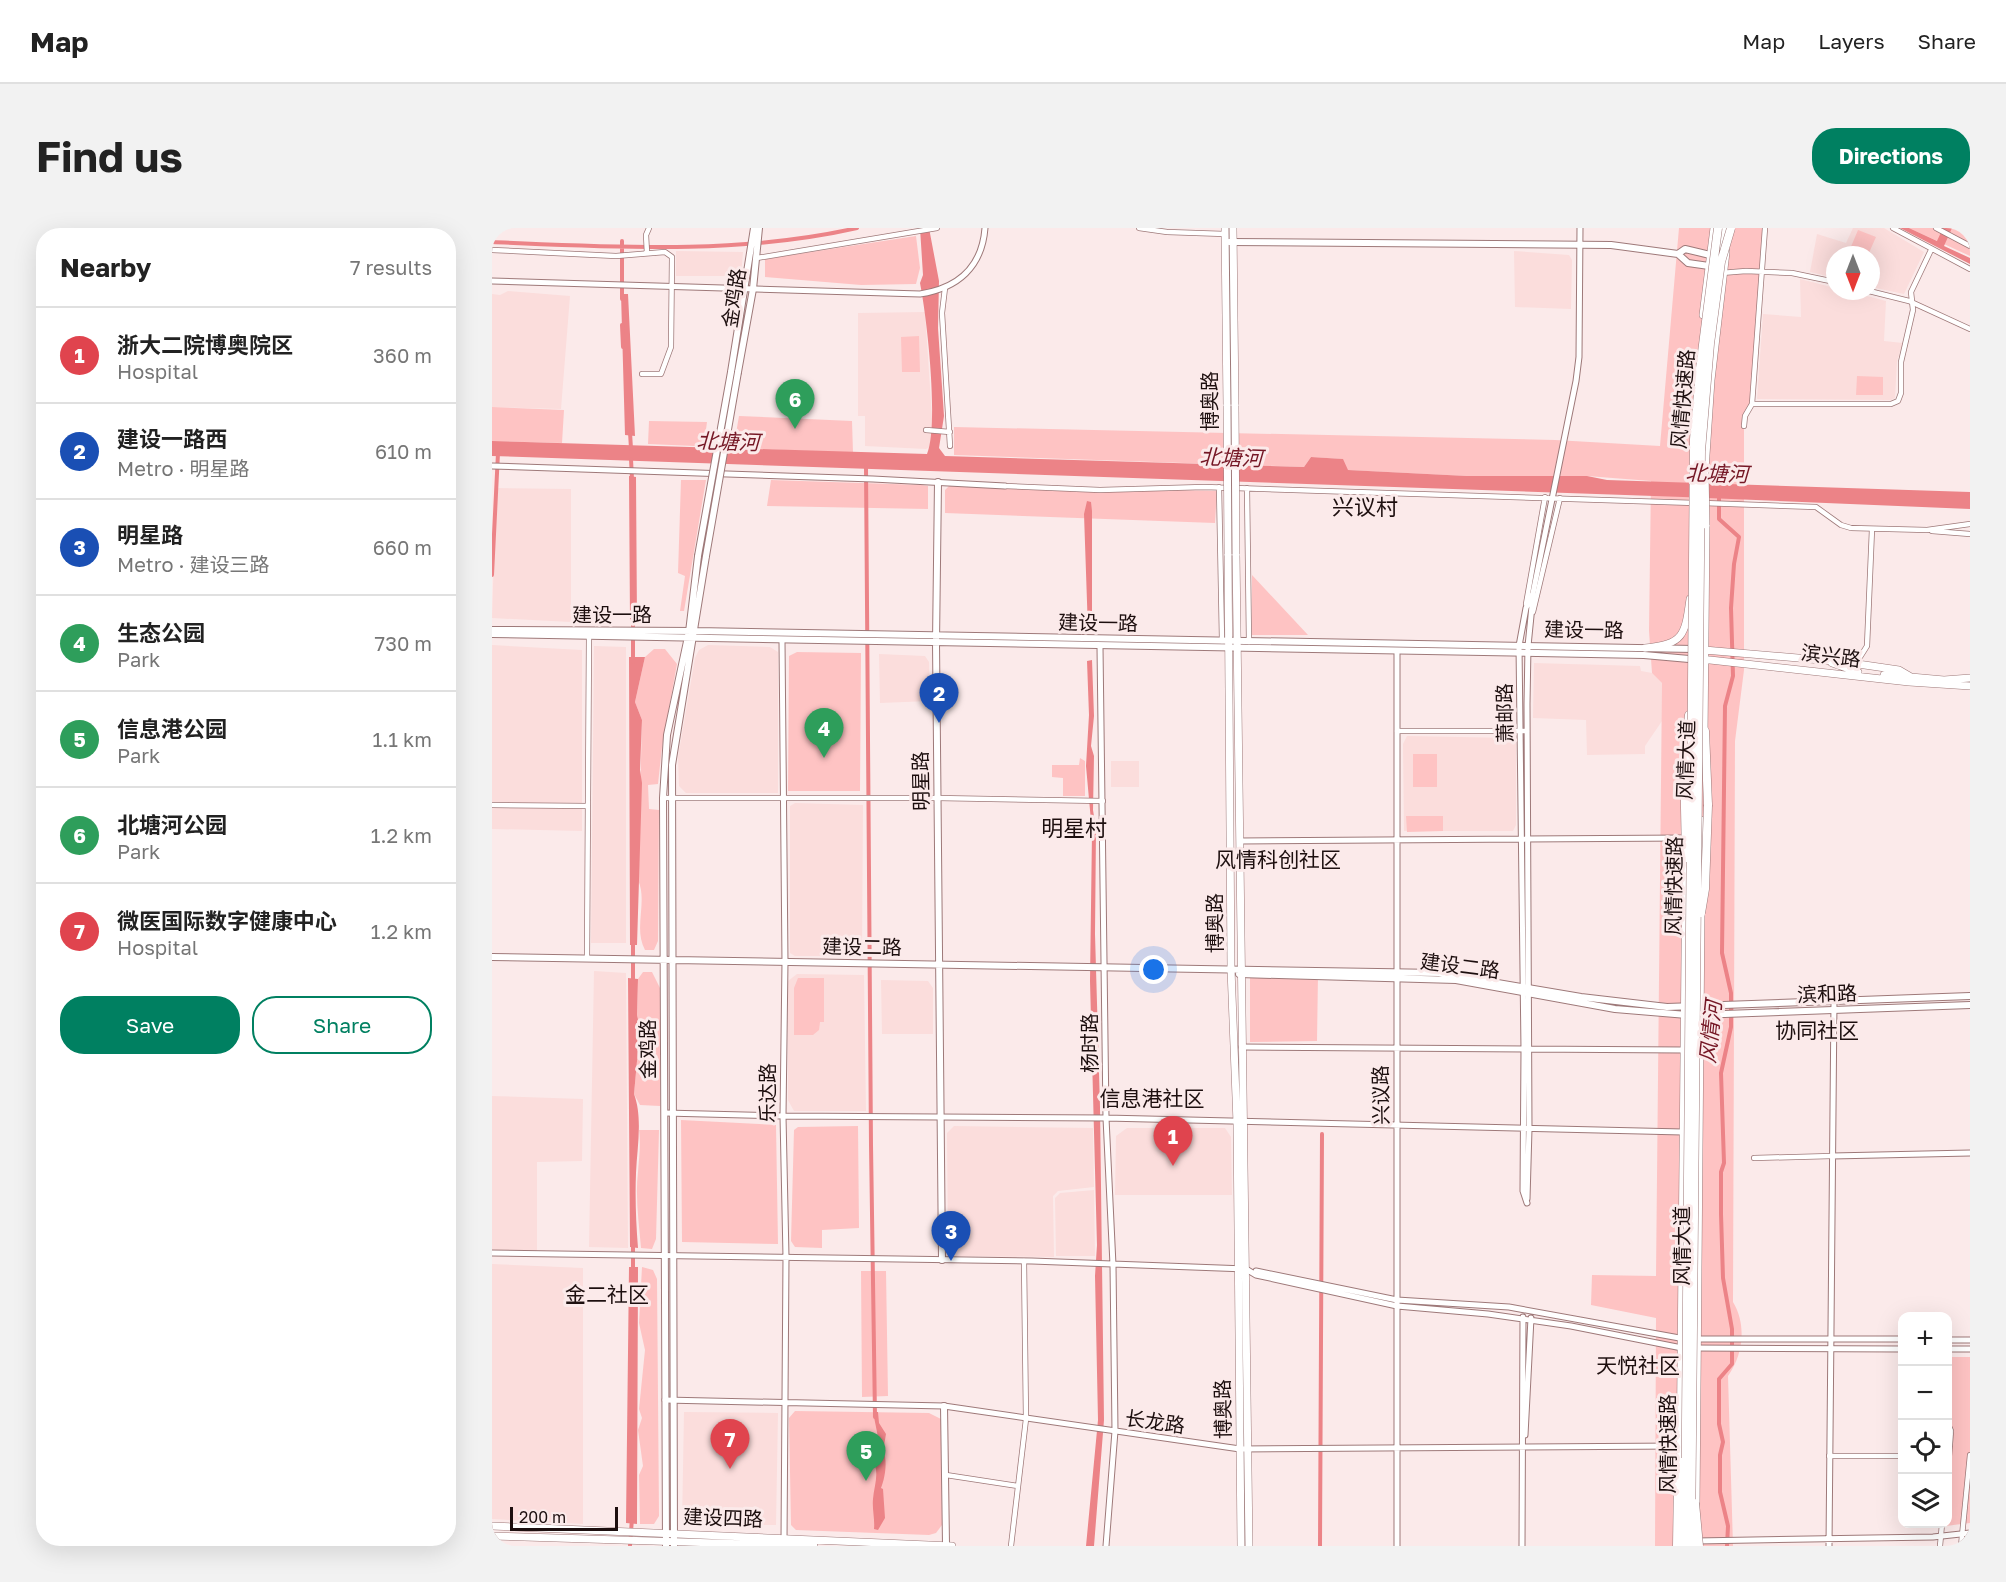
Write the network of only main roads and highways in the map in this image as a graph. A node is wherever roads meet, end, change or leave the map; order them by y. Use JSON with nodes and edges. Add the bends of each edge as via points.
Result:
{"nodes":[{"id":1,"x":754,"y":228,"type":"edge"},
{"id":2,"x":759,"y":228,"type":"edge"},
{"id":3,"x":1233,"y":228,"type":"edge"},
{"id":4,"x":1716,"y":228,"type":"edge"},
{"id":5,"x":1730,"y":228,"type":"edge"},
{"id":6,"x":756,"y":237,"type":"junction"},
{"id":7,"x":1227,"y":237,"type":"edge"},
{"id":8,"x":755,"y":254,"type":"junction"},
{"id":9,"x":1678,"y":254,"type":"junction"},
{"id":10,"x":1710,"y":255,"type":"junction"},
{"id":11,"x":1723,"y":263,"type":"junction"},
{"id":12,"x":1709,"y":266,"type":"junction"},
{"id":13,"x":735,"y":372,"type":"junction"},
{"id":14,"x":938,"y":482,"type":"road end"},
{"id":15,"x":1690,"y":599,"type":"junction"},
{"id":16,"x":692,"y":631,"type":"junction"},
{"id":17,"x":492,"y":632,"type":"edge"},
{"id":18,"x":626,"y":635,"type":"junction"},
{"id":19,"x":645,"y":635,"type":"junction"},
{"id":20,"x":861,"y":638,"type":"junction"},
{"id":21,"x":691,"y":639,"type":"junction"},
{"id":22,"x":936,"y":640,"type":"junction"},
{"id":23,"x":1227,"y":644,"type":"junction"},
{"id":24,"x":1239,"y":646,"type":"junction"},
{"id":25,"x":1397,"y":647,"type":"junction"},
{"id":26,"x":1645,"y":648,"type":"junction"},
{"id":27,"x":1689,"y":649,"type":"junction"},
{"id":28,"x":1528,"y":650,"type":"junction"},
{"id":29,"x":1704,"y":650,"type":"junction"},
{"id":30,"x":1689,"y":659,"type":"junction"},
{"id":31,"x":1704,"y":660,"type":"junction"},
{"id":32,"x":1828,"y":661,"type":"junction"},
{"id":33,"x":1911,"y":677,"type":"junction"},
{"id":34,"x":1970,"y":678,"type":"edge"},
{"id":35,"x":1970,"y":686,"type":"edge"},
{"id":36,"x":1689,"y":715,"type":"junction"},
{"id":37,"x":1705,"y":731,"type":"junction"},
{"id":38,"x":1690,"y":890,"type":"junction"},
{"id":39,"x":1697,"y":942,"type":"junction"},
{"id":40,"x":492,"y":957,"type":"edge"},
{"id":41,"x":664,"y":960,"type":"junction"},
{"id":42,"x":674,"y":960,"type":"junction"},
{"id":43,"x":939,"y":965,"type":"junction"},
{"id":44,"x":1231,"y":969,"type":"junction"},
{"id":45,"x":1241,"y":972,"type":"junction"},
{"id":46,"x":1526,"y":989,"type":"junction"},
{"id":47,"x":1970,"y":996,"type":"edge"},
{"id":48,"x":1701,"y":1005,"type":"junction"},
{"id":49,"x":1970,"y":1005,"type":"edge"},
{"id":50,"x":1684,"y":1006,"type":"junction"},
{"id":51,"x":1684,"y":1015,"type":"junction"},
{"id":52,"x":1700,"y":1015,"type":"junction"},
{"id":53,"x":669,"y":1113,"type":"junction"},
{"id":54,"x":1241,"y":1123,"type":"junction"},
{"id":55,"x":670,"y":1257,"type":"junction"},
{"id":56,"x":942,"y":1260,"type":"road end"},
{"id":57,"x":1242,"y":1269,"type":"junction"},
{"id":58,"x":944,"y":1406,"type":"road end"},
{"id":59,"x":1682,"y":1446,"type":"junction"},
{"id":60,"x":492,"y":1526,"type":"edge"},
{"id":61,"x":492,"y":1536,"type":"edge"},
{"id":62,"x":669,"y":1540,"type":"edge"},
{"id":63,"x":784,"y":1542,"type":"edge"},
{"id":64,"x":948,"y":1545,"type":"edge"},
{"id":65,"x":1695,"y":1545,"type":"edge"},
{"id":66,"x":814,"y":1546,"type":"edge"},
{"id":67,"x":1241,"y":1546,"type":"edge"},
{"id":68,"x":1249,"y":1546,"type":"edge"},
{"id":69,"x":1679,"y":1546,"type":"edge"}],
"edges":[{"from":1,"to":6,"type":"main road","name":"金鸡路"},
{"from":2,"to":6,"type":"main road","name":"金鸡路"},
{"from":3,"to":7,"type":"main road","name":"博奥路"},
{"from":4,"to":10,"type":"main road","name":"风情大道"},
{"from":4,"to":38,"type":"highway","name":"风情快速路","bridge":true,"via":[[1694,439]]},
{"from":5,"to":11,"type":"highway","name":"风情快速路","bridge":true},
{"from":6,"to":8,"type":"main road","name":"金鸡路"},
{"from":7,"to":9,"type":"main road","via":[[1611,245]]},
{"from":7,"to":23,"type":"main road","name":"博奥路","bridge":true},
{"from":7,"to":24,"type":"main road","name":"博奥路","bridge":true,"via":[[1236,406]]},
{"from":8,"to":13,"type":"main road","name":"金鸡路","via":[[745,289]]},
{"from":8,"to":13,"type":"main road","name":"金鸡路","via":[[753,290]]},
{"from":9,"to":10,"type":"main road","via":[[1685,249]]},
{"from":9,"to":12,"type":"main road","via":[[1688,263]]},
{"from":10,"to":12,"type":"main road","name":"风情大道"},
{"from":11,"to":29,"type":"main road","name":"风情大道","bridge":true,"via":[[1705,470]]},
{"from":11,"to":39,"type":"highway","name":"风情快速路","bridge":true,"via":[[1701,451]]},
{"from":12,"to":15,"type":"main road","name":"风情大道","bridge":true,"via":[[1690,471]]},
{"from":13,"to":16,"type":"main road","name":"金鸡路","bridge":true},
{"from":13,"to":16,"type":"main road","name":"金鸡路","bridge":true,"via":[[698,556]]},
{"from":14,"to":22,"type":"main road","name":"明星路"},
{"from":15,"to":26,"type":"main road","via":[[1686,626],[1679,639],[1673,644]]},
{"from":15,"to":27,"type":"main road","name":"风情大道"},
{"from":16,"to":19,"type":"main road","name":"建设一路"},
{"from":16,"to":20,"type":"main road","name":"建设一路"},
{"from":16,"to":21,"type":"main road","name":"金鸡路"},
{"from":17,"to":18,"type":"main road","name":"建设一路"},
{"from":17,"to":18,"type":"main road","name":"建设一路"},
{"from":18,"to":19,"type":"main road","name":"建设一路"},
{"from":19,"to":21,"type":"main road","name":"建设一路"},
{"from":20,"to":21,"type":"main road","name":"建设一路"},
{"from":20,"to":22,"type":"main road","name":"建设一路"},
{"from":21,"to":41,"type":"main road","name":"金鸡路","via":[[667,735],[663,798]]},
{"from":21,"to":42,"type":"main road","name":"金鸡路","via":[[675,735]]},
{"from":22,"to":23,"type":"main road","name":"建设一路"},
{"from":22,"to":23,"type":"main road","name":"建设一路","via":[[1100,646]]},
{"from":22,"to":43,"type":"main road","name":"明星路"},
{"from":23,"to":24,"type":"main road","name":"建设一路"},
{"from":23,"to":44,"type":"main road","name":"博奥路"},
{"from":24,"to":25,"type":"main road","name":"建设一路"},
{"from":24,"to":25,"type":"main road","name":"建设一路","via":[[1249,642]]},
{"from":24,"to":45,"type":"main road","name":"博奥路"},
{"from":25,"to":28,"type":"main road","name":"建设一路"},
{"from":26,"to":27,"type":"main road","name":"建设一路"},
{"from":26,"to":28,"type":"main road","name":"建设一路"},
{"from":27,"to":29,"type":"main road","name":"建设一路"},
{"from":27,"to":30,"type":"main road","name":"风情大道"},
{"from":28,"to":30,"type":"main road","name":"建设一路"},
{"from":29,"to":31,"type":"main road","name":"风情大道"},
{"from":29,"to":32,"type":"main road","name":"滨兴路"},
{"from":30,"to":31,"type":"main road","name":"滨兴路"},
{"from":30,"to":36,"type":"main road","name":"风情大道"},
{"from":31,"to":35,"type":"main road","name":"滨兴路"},
{"from":31,"to":37,"type":"main road","name":"风情大道"},
{"from":32,"to":33,"type":"main road","via":[[1852,671]]},
{"from":32,"to":33,"type":"main road","name":"滨兴路","via":[[1899,670]]},
{"from":33,"to":34,"type":"main road","name":"滨兴路"},
{"from":36,"to":38,"type":"highway","bridge":true,"via":[[1684,758],[1684,841]]},
{"from":36,"to":50,"type":"main road","name":"风情大道"},
{"from":37,"to":39,"type":"highway","bridge":true,"via":[[1705,889]]},
{"from":37,"to":48,"type":"main road","name":"风情大道","via":[[1701,754]]},
{"from":38,"to":59,"type":"highway","name":"风情快速路","bridge":true},
{"from":39,"to":65,"type":"highway","name":"风情快速路","bridge":true,"via":[[1692,1485],[1699,1527]]},
{"from":40,"to":41,"type":"main road","name":"建设二路"},
{"from":41,"to":42,"type":"main road","name":"建设二路"},
{"from":41,"to":53,"type":"main road","name":"金鸡路"},
{"from":42,"to":43,"type":"main road","name":"建设二路"},
{"from":42,"to":53,"type":"main road","name":"金鸡路"},
{"from":43,"to":44,"type":"main road","name":"建设二路"},
{"from":43,"to":56,"type":"main road","name":"明星路"},
{"from":44,"to":45,"type":"main road"},
{"from":44,"to":54,"type":"main road","name":"博奥路"},
{"from":45,"to":46,"type":"main road","name":"建设二路","via":[[1396,974]]},
{"from":45,"to":54,"type":"main road","name":"博奥路"},
{"from":46,"to":50,"type":"main road","name":"建设二路","via":[[1626,1004]]},
{"from":46,"to":51,"type":"main road","name":"建设二路","via":[[1615,1010]]},
{"from":47,"to":48,"type":"main road","name":"滨和路"},
{"from":48,"to":50,"type":"main road","name":"滨和路"},
{"from":48,"to":52,"type":"main road","name":"风情大道"},
{"from":49,"to":52,"type":"main road","name":"滨和路"},
{"from":50,"to":51,"type":"main road","name":"风情大道"},
{"from":51,"to":52,"type":"main road","name":"滨和路"},
{"from":51,"to":59,"type":"main road","name":"风情大道"},
{"from":52,"to":65,"type":"main road","name":"风情大道"},
{"from":53,"to":55,"type":"main road","name":"金鸡路"},
{"from":54,"to":57,"type":"main road","name":"博奥路"},
{"from":55,"to":62,"type":"main road","name":"金鸡路","via":[[665,1400]]},
{"from":55,"to":62,"type":"main road","name":"金鸡路","via":[[674,1400]]},
{"from":57,"to":67,"type":"main road","name":"博奥路"},
{"from":57,"to":68,"type":"main road","name":"博奥路"},
{"from":58,"to":64,"type":"main road"},
{"from":59,"to":69,"type":"highway","name":"风情快速路","bridge":true,"via":[[1677,1479]]},
{"from":60,"to":62,"type":"main road","name":"建设四路","via":[[654,1532]]},
{"from":61,"to":62,"type":"main road","name":"建设四路"},
{"from":62,"to":63,"type":"main road","name":"建设四路"},
{"from":63,"to":64,"type":"main road","name":"建设四路"},
{"from":63,"to":66,"type":"main road","name":"建设四路"}]}
